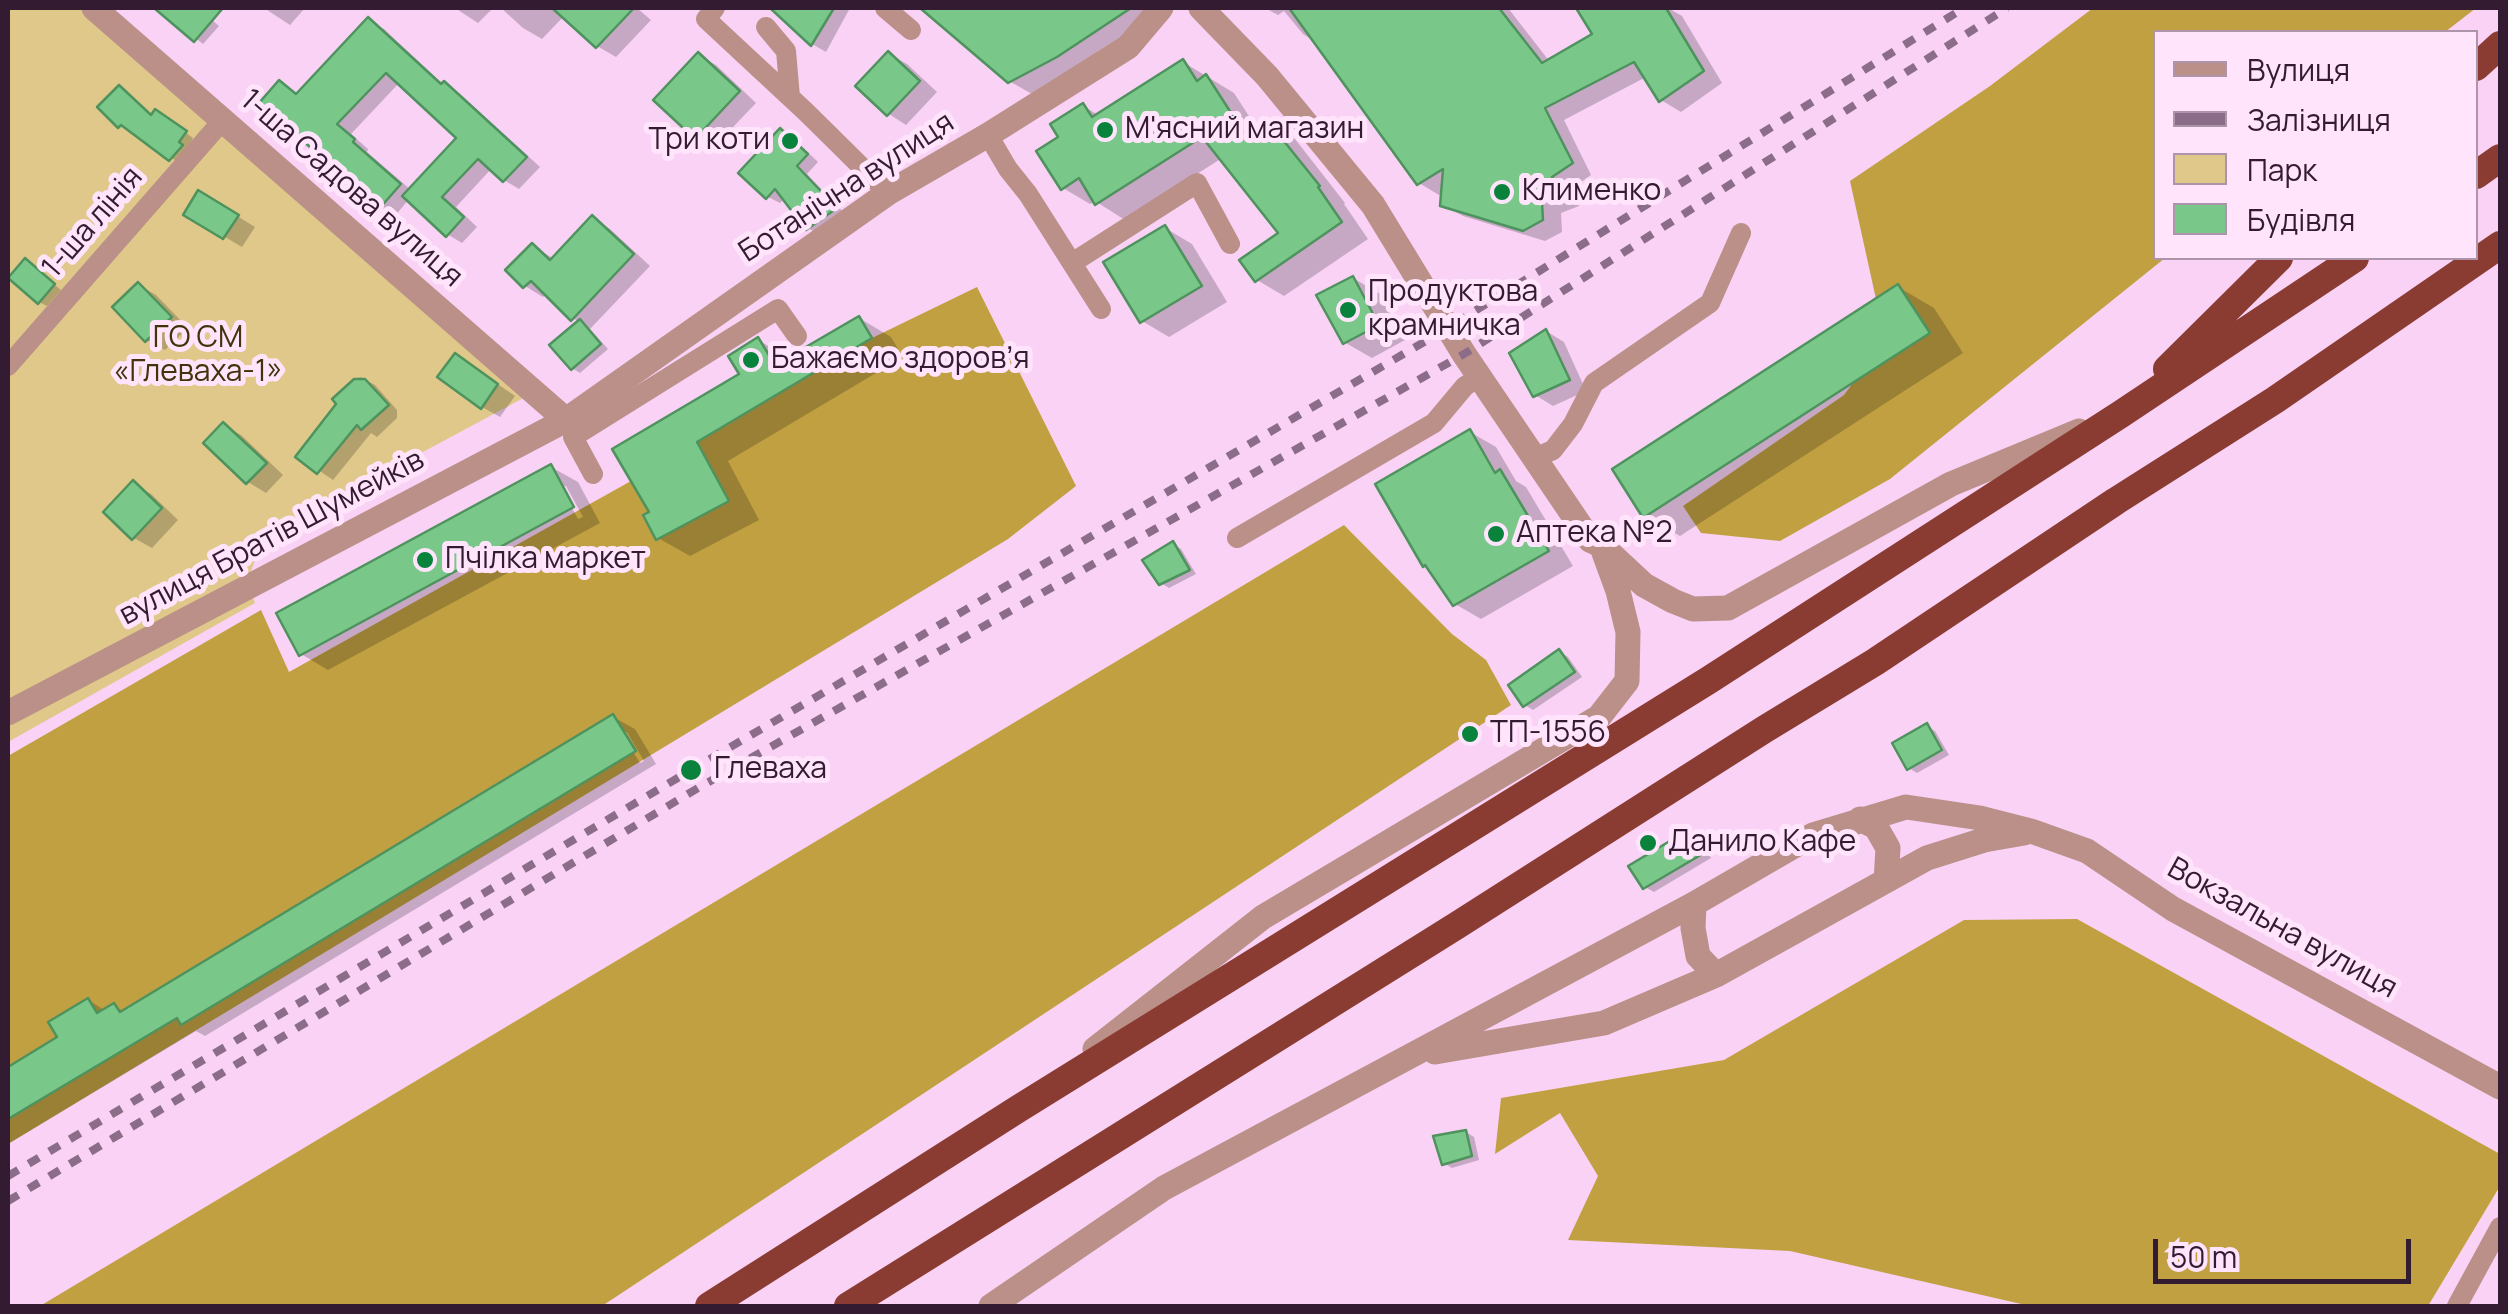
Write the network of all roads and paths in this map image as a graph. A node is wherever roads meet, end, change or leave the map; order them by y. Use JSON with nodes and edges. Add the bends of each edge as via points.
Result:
{"nodes":[{"id":1,"x":94,"y":8,"type":"edge"},
{"id":2,"x":884,"y":8,"type":"edge"},
{"id":3,"x":1161,"y":8,"type":"edge"},
{"id":4,"x":1201,"y":8,"type":"edge"},
{"id":5,"x":704,"y":11,"type":"edge"},
{"id":6,"x":766,"y":27,"type":"dead end"},
{"id":7,"x":911,"y":30,"type":"dead end"},
{"id":8,"x":2500,"y":45,"type":"edge"},
{"id":9,"x":2478,"y":65,"type":"edge"},
{"id":10,"x":790,"y":97,"type":"junction"},
{"id":11,"x":223,"y":120,"type":"junction"},
{"id":12,"x":988,"y":135,"type":"junction"},
{"id":13,"x":2500,"y":158,"type":"edge"},
{"id":14,"x":2478,"y":174,"type":"edge"},
{"id":15,"x":888,"y":194,"type":"junction"},
{"id":16,"x":1741,"y":233,"type":"dead end"},
{"id":17,"x":1230,"y":244,"type":"dead end"},
{"id":18,"x":2500,"y":244,"type":"edge"},
{"id":19,"x":2478,"y":259,"type":"edge"},
{"id":20,"x":2277,"y":260,"type":"edge"},
{"id":21,"x":2353,"y":260,"type":"edge"},
{"id":22,"x":2477,"y":260,"type":"edge"},
{"id":23,"x":1072,"y":263,"type":"junction"},
{"id":24,"x":760,"y":284,"type":"junction"},
{"id":25,"x":778,"y":309,"type":"junction"},
{"id":26,"x":1101,"y":309,"type":"dead end"},
{"id":27,"x":797,"y":336,"type":"dead end"},
{"id":28,"x":8,"y":366,"type":"edge"},
{"id":29,"x":661,"y":368,"type":"junction"},
{"id":30,"x":1480,"y":378,"type":"junction"},
{"id":31,"x":2121,"y":414,"type":"junction"},
{"id":32,"x":579,"y":418,"type":"junction"},
{"id":33,"x":1535,"y":458,"type":"junction"},
{"id":34,"x":592,"y":474,"type":"dead end"},
{"id":35,"x":1238,"y":538,"type":"dead end"},
{"id":36,"x":1602,"y":546,"type":"junction"},
{"id":37,"x":8,"y":713,"type":"edge"},
{"id":38,"x":1860,"y":819,"type":"junction"},
{"id":39,"x":2032,"y":831,"type":"junction"},
{"id":40,"x":1886,"y":881,"type":"junction"},
{"id":41,"x":1694,"y":904,"type":"junction"},
{"id":42,"x":1716,"y":975,"type":"junction"},
{"id":43,"x":1415,"y":1056,"type":"junction"},
{"id":44,"x":2500,"y":1086,"type":"edge"},
{"id":45,"x":1018,"y":1109,"type":"junction"},
{"id":46,"x":2500,"y":1227,"type":"edge"},
{"id":47,"x":708,"y":1306,"type":"edge"},
{"id":48,"x":848,"y":1306,"type":"edge"},
{"id":49,"x":991,"y":1306,"type":"edge"},
{"id":50,"x":2458,"y":1306,"type":"edge"}],
"edges":[{"from":1,"to":11,"type":"street","name":"1-ша Садова вулиця"},
{"from":2,"to":7,"type":"lane"},
{"from":3,"to":12,"type":"street","name":"Ботанічна вулиця","via":[[1128,47]]},
{"from":4,"to":30,"type":"street","via":[[1373,205]]},
{"from":5,"to":10,"type":"lane"},
{"from":6,"to":10,"type":"lane","via":[[786,51]]},
{"from":8,"to":9,"type":"highway"},
{"from":10,"to":15,"type":"lane"},
{"from":11,"to":28,"type":"lane","name":"1-ша лінія"},
{"from":11,"to":32,"type":"street","name":"1-ша Садова вулиця"},
{"from":12,"to":15,"type":"street","name":"Ботанічна вулиця"},
{"from":12,"to":23,"type":"lane"},
{"from":13,"to":14,"type":"highway"},
{"from":15,"to":24,"type":"street","name":"Ботанічна вулиця"},
{"from":16,"to":33,"type":"lane","via":[[1710,303],[1594,382],[1574,424],[1553,450]]},
{"from":17,"to":23,"type":"lane","via":[[1196,183]]},
{"from":18,"to":19,"type":"highway"},
{"from":20,"to":31,"type":"highway"},
{"from":21,"to":31,"type":"highway"},
{"from":22,"to":48,"type":"highway","via":[[1876,662]]},
{"from":23,"to":26,"type":"lane"},
{"from":24,"to":25,"type":"lane"},
{"from":24,"to":29,"type":"street","name":"Ботанічна вулиця"},
{"from":25,"to":27,"type":"lane"},
{"from":25,"to":29,"type":"lane"},
{"from":29,"to":32,"type":"street","name":"Ботанічна вулиця"},
{"from":30,"to":33,"type":"street"},
{"from":30,"to":35,"type":"lane","via":[[1434,423]]},
{"from":31,"to":36,"type":"street","via":[[1951,484],[1728,608],[1693,609],[1673,600]]},
{"from":31,"to":45,"type":"highway","via":[[1709,680]]},
{"from":32,"to":34,"type":"lane","via":[[572,437]]},
{"from":32,"to":37,"type":"street","name":"вулиця Братів Шумейків"},
{"from":33,"to":36,"type":"street","via":[[1590,540]]},
{"from":36,"to":45,"type":"street","via":[[1628,632],[1627,681],[1599,717],[1263,917]]},
{"from":38,"to":39,"type":"street","name":"Вокзальна вулиця","via":[[1906,806]]},
{"from":38,"to":40,"type":"street","via":[[1876,827],[1888,848]]},
{"from":38,"to":41,"type":"street","name":"Вокзальна вулиця","via":[[1814,835]]},
{"from":39,"to":40,"type":"street","via":[[1927,858]]},
{"from":39,"to":44,"type":"street","name":"Вокзальна вулиця","via":[[2088,852],[2172,909]]},
{"from":40,"to":42,"type":"street"},
{"from":41,"to":42,"type":"street","via":[[1698,956]]},
{"from":41,"to":43,"type":"street","name":"Вокзальна вулиця"},
{"from":42,"to":43,"type":"street","via":[[1604,1023]]},
{"from":43,"to":49,"type":"street","name":"Вокзальна вулиця","via":[[1164,1188]]},
{"from":45,"to":47,"type":"highway"},
{"from":46,"to":50,"type":"lane"}]}
